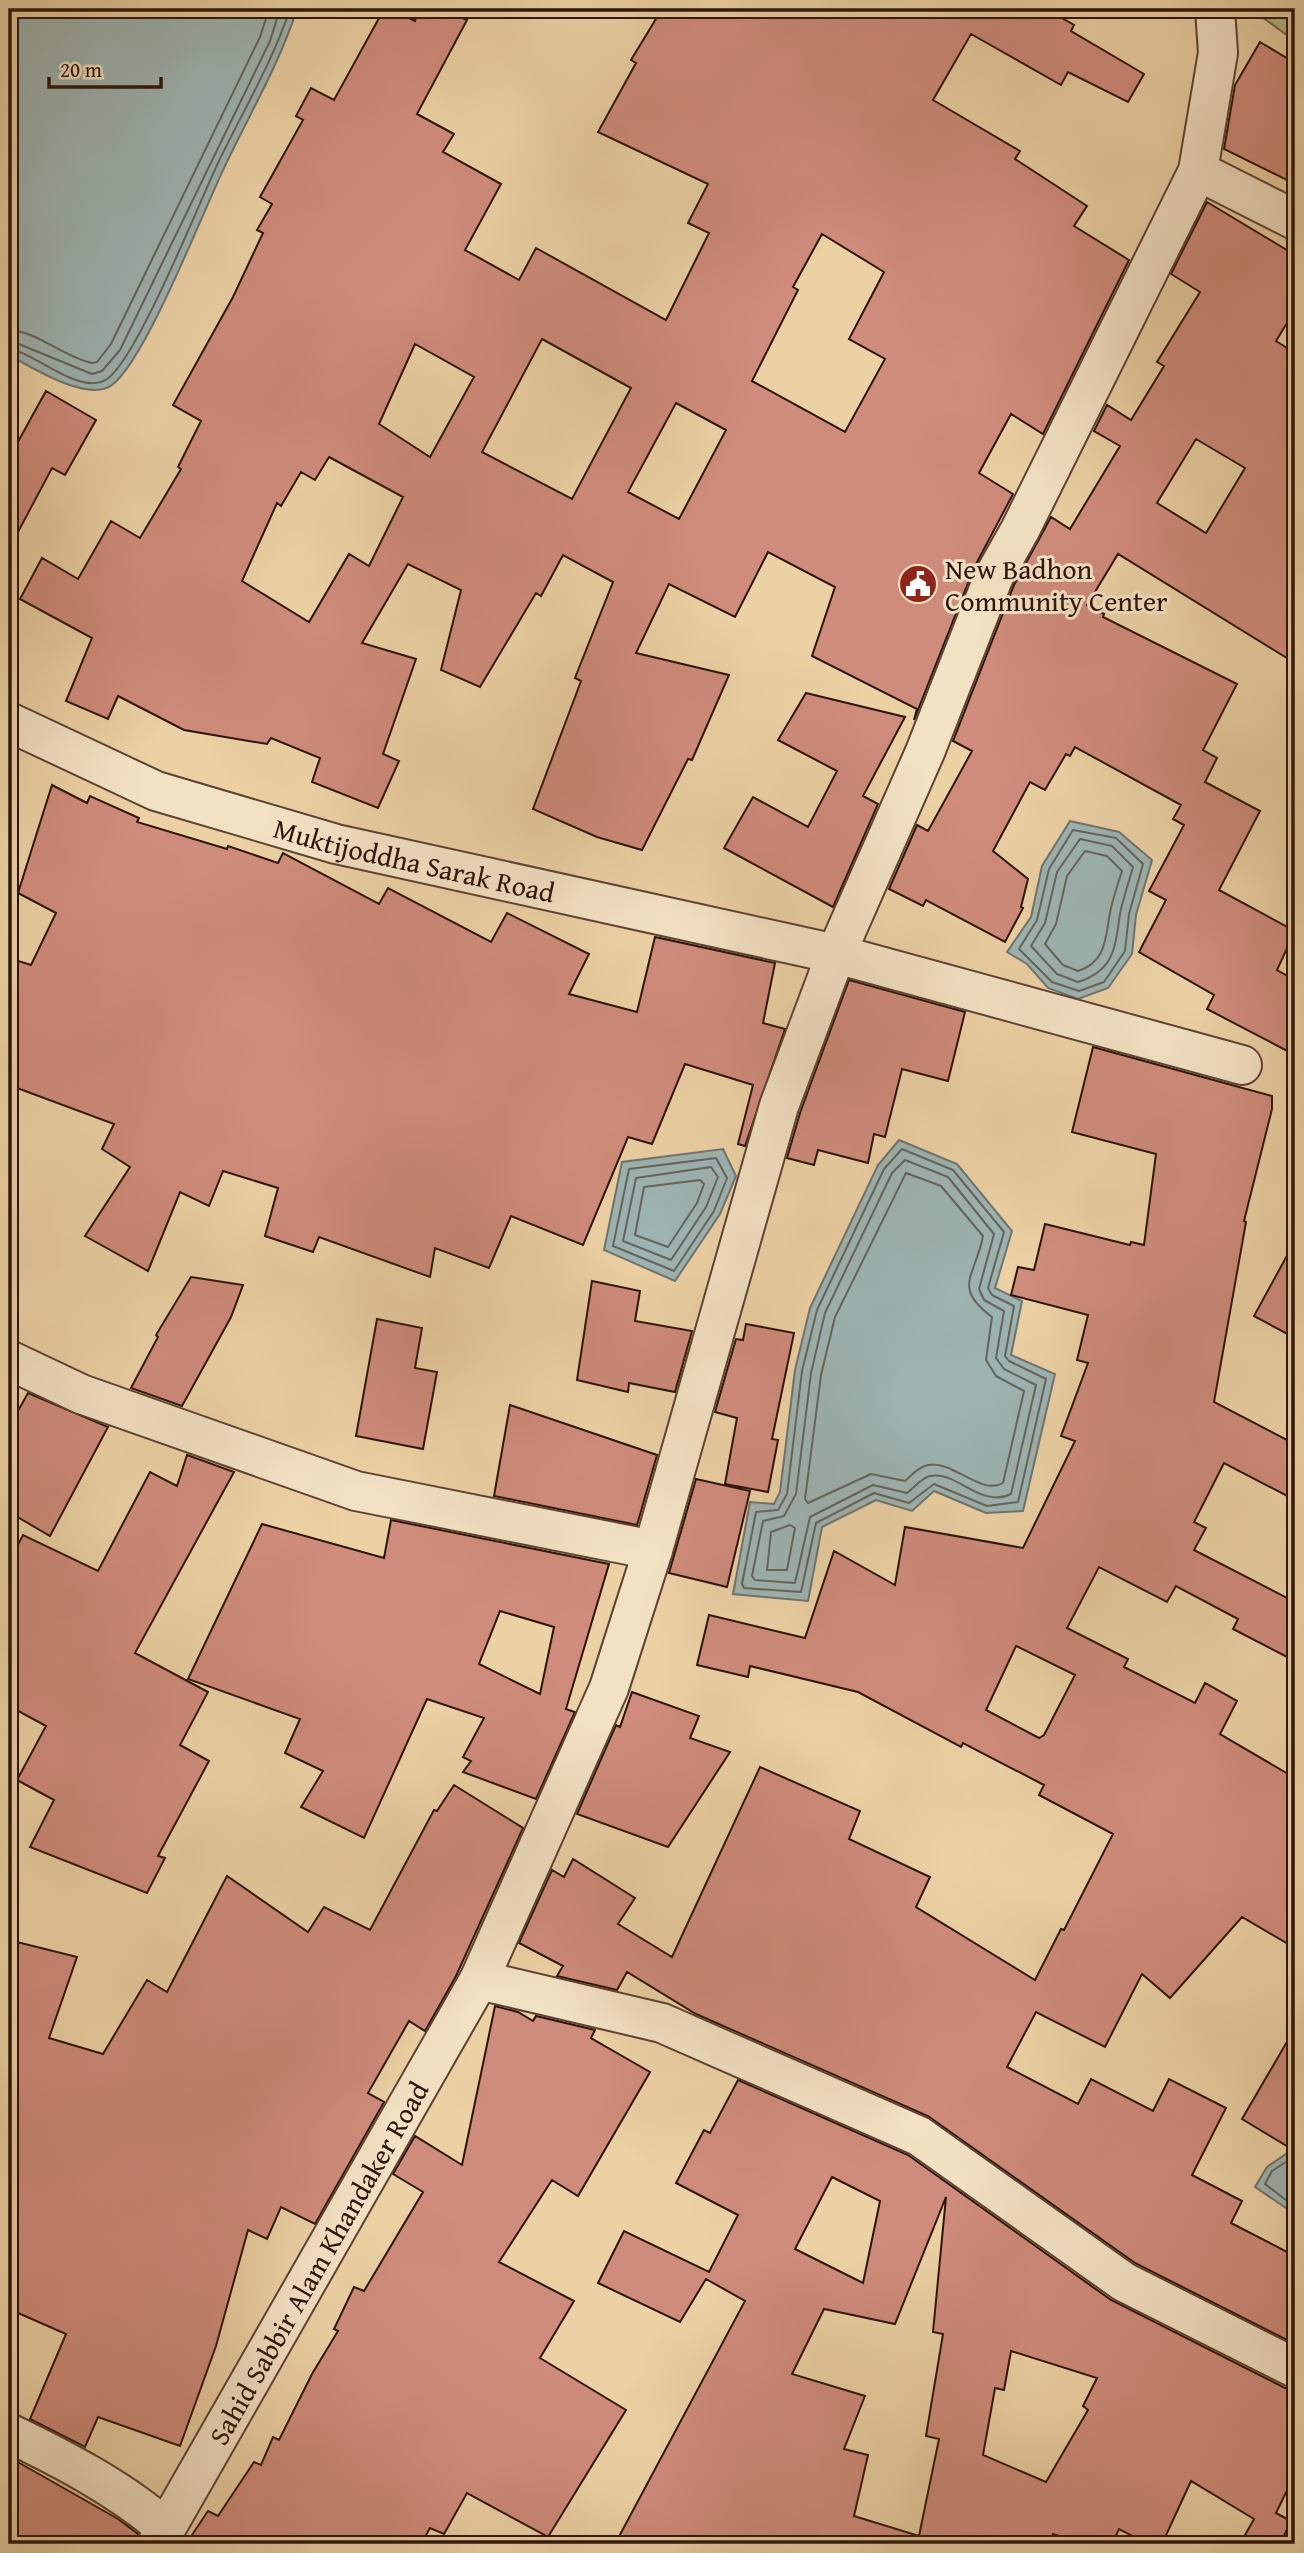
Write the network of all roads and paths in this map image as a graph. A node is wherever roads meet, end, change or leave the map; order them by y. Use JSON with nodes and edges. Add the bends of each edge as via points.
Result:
{"nodes":[{"id":1,"x":1215,"y":9,"type":"edge"},
{"id":2,"x":1198,"y":171,"type":"junction"},
{"id":3,"x":1295,"y":220,"type":"edge"},
{"id":4,"x":9,"y":722,"type":"edge"},
{"id":5,"x":836,"y":954,"type":"junction"},
{"id":6,"x":1242,"y":1065,"type":"dead end"},
{"id":7,"x":9,"y":1360,"type":"edge"},
{"id":8,"x":653,"y":1550,"type":"junction"},
{"id":9,"x":479,"y":1980,"type":"junction"},
{"id":10,"x":1295,"y":2368,"type":"edge"},
{"id":11,"x":9,"y":2433,"type":"edge"},
{"id":12,"x":161,"y":2537,"type":"edge"}],
"edges":[{"from":1,"to":2,"type":"street","name":"Sahid Sabbir Alam Khandaker Road","via":[[1218,53]]},
{"from":2,"to":3,"type":"street"},
{"from":2,"to":5,"type":"street","name":"Sahid Sabbir Alam Khandaker Road","via":[[993,576],[925,752]]},
{"from":4,"to":5,"type":"street","name":"Muktijoddha Sarak Road","via":[[156,791],[336,844]]},
{"from":5,"to":6,"type":"street","name":"Muktijoddha Sarak Road"},
{"from":5,"to":8,"type":"street","name":"Sahid Sabbir Alam Khandaker Road","via":[[779,1106]]},
{"from":7,"to":8,"type":"street","via":[[81,1394],[356,1491]]},
{"from":8,"to":9,"type":"street","name":"Sahid Sabbir Alam Khandaker Road","via":[[609,1688]]},
{"from":9,"to":10,"type":"street","via":[[662,2023],[919,2136],[1124,2282]]},
{"from":9,"to":12,"type":"street","name":"Sahid Sabbir Alam Khandaker Road"},
{"from":11,"to":12,"type":"street","via":[[55,2455],[139,2507]]}]}
